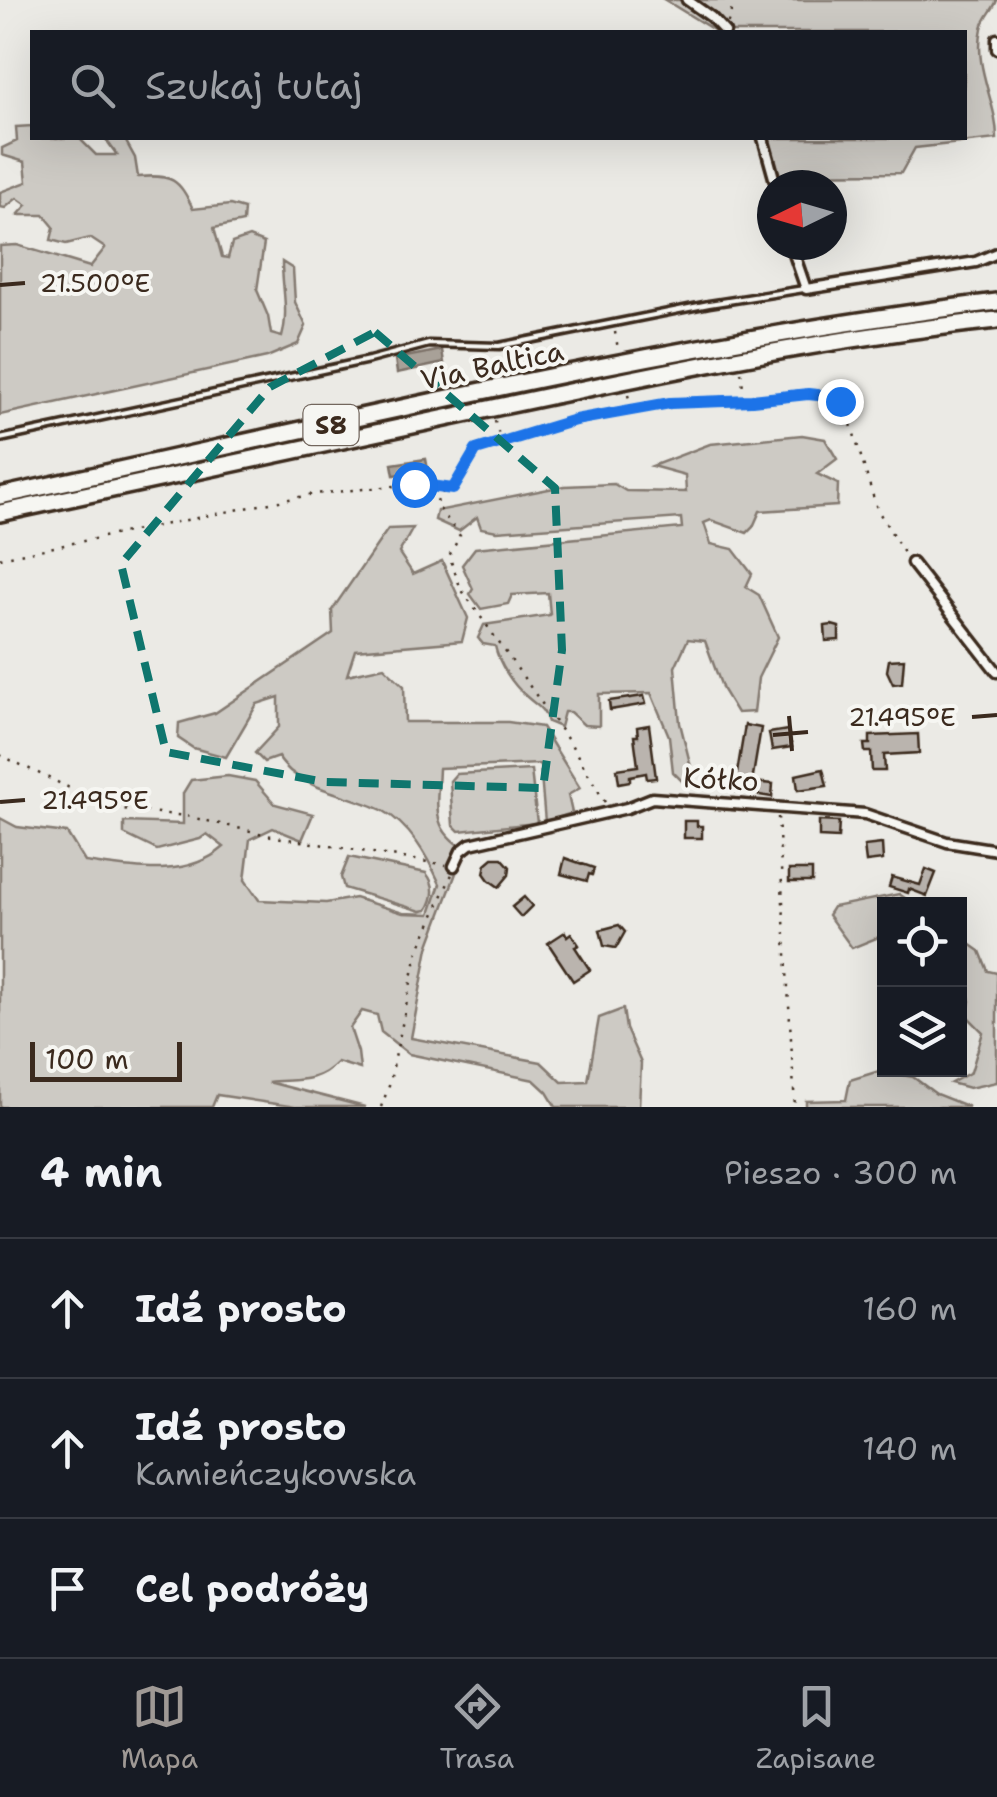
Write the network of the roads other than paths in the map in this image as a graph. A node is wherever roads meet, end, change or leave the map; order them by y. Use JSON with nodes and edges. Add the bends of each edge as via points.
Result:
{"nodes":[{"id":1,"x":687,"y":0,"type":"edge"},
{"id":2,"x":723,"y":30,"type":"edge"},
{"id":3,"x":997,"y":39,"type":"edge"},
{"id":4,"x":997,"y":50,"type":"edge"},
{"id":5,"x":764,"y":140,"type":"edge"},
{"id":6,"x":772,"y":170,"type":"edge"},
{"id":7,"x":997,"y":252,"type":"edge"},
{"id":8,"x":796,"y":260,"type":"edge"},
{"id":9,"x":806,"y":289,"type":"junction"},
{"id":10,"x":997,"y":302,"type":"edge"},
{"id":11,"x":997,"y":320,"type":"edge"},
{"id":12,"x":949,"y":325,"type":"junction"},
{"id":13,"x":997,"y":328,"type":"edge"},
{"id":14,"x":0,"y":439,"type":"edge"},
{"id":15,"x":0,"y":496,"type":"edge"},
{"id":16,"x":0,"y":513,"type":"edge"},
{"id":17,"x":912,"y":564,"type":"road end"},
{"id":18,"x":997,"y":672,"type":"edge"},
{"id":19,"x":997,"y":850,"type":"edge"},
{"id":20,"x":454,"y":866,"type":"road end"}],
"edges":[{"from":1,"to":2,"type":"street"},
{"from":3,"to":4,"type":"street"},
{"from":5,"to":6,"type":"street"},
{"from":7,"to":9,"type":"street","via":[[976,262]]},
{"from":8,"to":9,"type":"street"},
{"from":9,"to":14,"type":"lane","via":[[499,346],[429,344]]},
{"from":10,"to":15,"type":"highway","name":"Via Baltica","number":"S8","via":[[662,355]]},
{"from":11,"to":12,"type":"highway","name":"Via Baltica","number":"S8"},
{"from":12,"to":13,"type":"highway"},
{"from":12,"to":16,"type":"highway","name":"Via Baltica","number":"S8","via":[[587,387]]},
{"from":17,"to":18,"type":"street"},
{"from":19,"to":20,"type":"street","name":"Kółko","via":[[946,842],[864,814],[652,798],[470,844]]}]}
